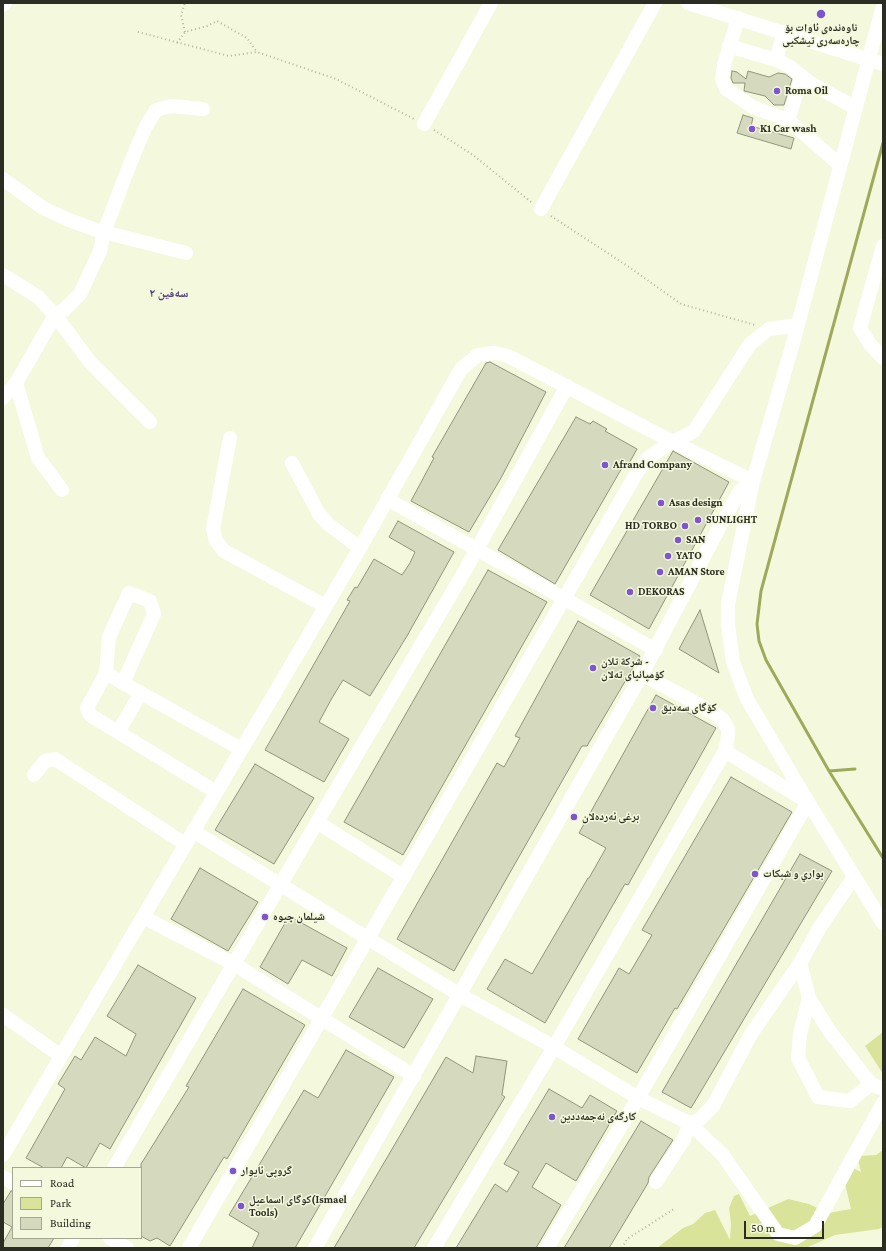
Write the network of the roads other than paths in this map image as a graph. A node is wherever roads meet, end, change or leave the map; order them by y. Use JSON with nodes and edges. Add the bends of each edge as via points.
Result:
{"nodes":[{"id":1,"x":491,"y":3,"type":"edge"},
{"id":2,"x":655,"y":3,"type":"edge"},
{"id":3,"x":688,"y":3,"type":"edge"},
{"id":4,"x":883,"y":6,"type":"edge"},
{"id":5,"x":738,"y":18,"type":"junction"},
{"id":6,"x":784,"y":32,"type":"junction"},
{"id":7,"x":729,"y":46,"type":"junction"},
{"id":8,"x":776,"y":60,"type":"junction"},
{"id":9,"x":876,"y":62,"type":"edge"},
{"id":10,"x":802,"y":76,"type":"junction"},
{"id":11,"x":856,"y":108,"type":"junction"},
{"id":12,"x":203,"y":109,"type":"dead end"},
{"id":13,"x":788,"y":120,"type":"junction"},
{"id":14,"x":424,"y":124,"type":"road end"},
{"id":15,"x":840,"y":165,"type":"junction"},
{"id":16,"x":3,"y":179,"type":"edge"},
{"id":17,"x":541,"y":209,"type":"road end"},
{"id":18,"x":104,"y":232,"type":"junction"},
{"id":19,"x":883,"y":246,"type":"edge"},
{"id":20,"x":186,"y":252,"type":"dead end"},
{"id":21,"x":3,"y":275,"type":"edge"},
{"id":22,"x":55,"y":315,"type":"junction"},
{"id":23,"x":798,"y":325,"type":"junction"},
{"id":24,"x":877,"y":342,"type":"edge"},
{"id":25,"x":883,"y":358,"type":"edge"},
{"id":26,"x":16,"y":383,"type":"junction"},
{"id":27,"x":567,"y":386,"type":"junction"},
{"id":28,"x":3,"y":398,"type":"edge"},
{"id":29,"x":150,"y":422,"type":"dead end"},
{"id":30,"x":230,"y":438,"type":"dead end"},
{"id":31,"x":673,"y":442,"type":"junction"},
{"id":32,"x":292,"y":463,"type":"dead end"},
{"id":33,"x":753,"y":481,"type":"junction"},
{"id":34,"x":62,"y":490,"type":"dead end"},
{"id":35,"x":388,"y":499,"type":"junction"},
{"id":36,"x":360,"y":548,"type":"junction"},
{"id":37,"x":477,"y":549,"type":"junction"},
{"id":38,"x":564,"y":599,"type":"junction"},
{"id":39,"x":325,"y":606,"type":"junction"},
{"id":40,"x":656,"y":650,"type":"junction"},
{"id":41,"x":106,"y":673,"type":"junction"},
{"id":42,"x":642,"y":674,"type":"junction"},
{"id":43,"x":123,"y":683,"type":"junction"},
{"id":44,"x":141,"y":693,"type":"junction"},
{"id":45,"x":118,"y":732,"type":"junction"},
{"id":46,"x":241,"y":749,"type":"junction"},
{"id":47,"x":725,"y":752,"type":"junction"},
{"id":48,"x":34,"y":775,"type":"dead end"},
{"id":49,"x":216,"y":792,"type":"junction"},
{"id":50,"x":808,"y":802,"type":"junction"},
{"id":51,"x":317,"y":822,"type":"junction"},
{"id":52,"x":193,"y":831,"type":"junction"},
{"id":53,"x":186,"y":844,"type":"junction"},
{"id":54,"x":404,"y":877,"type":"junction"},
{"id":55,"x":854,"y":877,"type":"junction"},
{"id":56,"x":281,"y":884,"type":"junction"},
{"id":57,"x":143,"y":917,"type":"junction"},
{"id":58,"x":883,"y":922,"type":"edge"},
{"id":59,"x":368,"y":938,"type":"junction"},
{"id":60,"x":800,"y":963,"type":"junction"},
{"id":61,"x":234,"y":964,"type":"junction"},
{"id":62,"x":460,"y":995,"type":"junction"},
{"id":63,"x":809,"y":998,"type":"junction"},
{"id":64,"x":3,"y":1016,"type":"edge"},
{"id":65,"x":322,"y":1019,"type":"junction"},
{"id":66,"x":554,"y":1047,"type":"junction"},
{"id":67,"x":61,"y":1056,"type":"junction"},
{"id":68,"x":414,"y":1076,"type":"junction"},
{"id":69,"x":877,"y":1087,"type":"edge"},
{"id":70,"x":638,"y":1098,"type":"junction"},
{"id":71,"x":883,"y":1103,"type":"edge"},
{"id":72,"x":689,"y":1123,"type":"junction"},
{"id":73,"x":3,"y":1155,"type":"edge"},
{"id":74,"x":115,"y":1167,"type":"edge"},
{"id":75,"x":3,"y":1177,"type":"edge"},
{"id":76,"x":12,"y":1182,"type":"edge"},
{"id":77,"x":656,"y":1182,"type":"dead end"},
{"id":78,"x":72,"y":1239,"type":"edge"},
{"id":79,"x":112,"y":1239,"type":"edge"},
{"id":80,"x":68,"y":1248,"type":"edge"},
{"id":81,"x":127,"y":1248,"type":"edge"},
{"id":82,"x":189,"y":1248,"type":"edge"},
{"id":83,"x":315,"y":1248,"type":"edge"},
{"id":84,"x":434,"y":1248,"type":"edge"},
{"id":85,"x":547,"y":1248,"type":"edge"}],
"edges":[{"from":1,"to":14,"type":"street"},
{"from":2,"to":17,"type":"street"},
{"from":3,"to":5,"type":"street"},
{"from":4,"to":9,"type":"street"},
{"from":5,"to":6,"type":"street"},
{"from":5,"to":7,"type":"street"},
{"from":6,"to":8,"type":"street"},
{"from":6,"to":9,"type":"street"},
{"from":7,"to":8,"type":"street"},
{"from":7,"to":13,"type":"street","via":[[722,79],[726,89],[753,107]]},
{"from":8,"to":10,"type":"street"},
{"from":9,"to":11,"type":"street"},
{"from":10,"to":11,"type":"street","via":[[824,92]]},
{"from":10,"to":13,"type":"street"},
{"from":11,"to":15,"type":"street"},
{"from":12,"to":18,"type":"street","via":[[171,106],[156,110],[145,128]]},
{"from":13,"to":15,"type":"street"},
{"from":15,"to":23,"type":"street"},
{"from":16,"to":18,"type":"street","via":[[43,208]]},
{"from":18,"to":20,"type":"street"},
{"from":18,"to":22,"type":"street","via":[[100,251],[80,294]]},
{"from":19,"to":24,"type":"street","via":[[860,328]]},
{"from":21,"to":22,"type":"street","via":[[38,297]]},
{"from":22,"to":26,"type":"street"},
{"from":22,"to":29,"type":"street","via":[[90,362]]},
{"from":23,"to":31,"type":"street","via":[[769,329],[750,344],[694,431]]},
{"from":23,"to":33,"type":"street"},
{"from":24,"to":25,"type":"street"},
{"from":26,"to":28,"type":"street"},
{"from":26,"to":34,"type":"street","via":[[38,458]]},
{"from":27,"to":31,"type":"street"},
{"from":27,"to":35,"type":"street","via":[[508,356],[494,353],[478,355],[461,369]]},
{"from":27,"to":37,"type":"street"},
{"from":30,"to":39,"type":"street","via":[[213,529],[216,542],[224,551]]},
{"from":31,"to":33,"type":"street"},
{"from":31,"to":38,"type":"street","via":[[648,458],[636,474]]},
{"from":32,"to":36,"type":"street","via":[[319,514]]},
{"from":33,"to":40,"type":"street","via":[[740,491],[727,513]]},
{"from":33,"to":50,"type":"street","via":[[728,604],[729,643],[737,675],[747,699]]},
{"from":35,"to":36,"type":"street"},
{"from":35,"to":37,"type":"street"},
{"from":36,"to":39,"type":"street"},
{"from":37,"to":38,"type":"street"},
{"from":37,"to":51,"type":"street"},
{"from":38,"to":40,"type":"street"},
{"from":38,"to":54,"type":"street"},
{"from":39,"to":46,"type":"street"},
{"from":40,"to":42,"type":"street"},
{"from":41,"to":43,"type":"street"},
{"from":41,"to":43,"type":"street","via":[[109,637],[129,593],[150,601],[154,614]]},
{"from":41,"to":45,"type":"street","via":[[87,708],[90,715]]},
{"from":42,"to":47,"type":"street","via":[[723,720],[728,729]]},
{"from":42,"to":62,"type":"street"},
{"from":43,"to":44,"type":"street"},
{"from":44,"to":45,"type":"street"},
{"from":44,"to":46,"type":"street"},
{"from":45,"to":49,"type":"street"},
{"from":46,"to":49,"type":"street"},
{"from":47,"to":50,"type":"street"},
{"from":47,"to":66,"type":"street"},
{"from":48,"to":53,"type":"street","via":[[45,761],[55,759]]},
{"from":49,"to":52,"type":"street"},
{"from":50,"to":55,"type":"street"},
{"from":50,"to":70,"type":"street"},
{"from":51,"to":54,"type":"street"},
{"from":51,"to":56,"type":"street"},
{"from":52,"to":53,"type":"street"},
{"from":52,"to":56,"type":"street"},
{"from":53,"to":57,"type":"street"},
{"from":54,"to":59,"type":"street"},
{"from":55,"to":58,"type":"street"},
{"from":55,"to":60,"type":"street","via":[[820,927]]},
{"from":56,"to":59,"type":"street"},
{"from":56,"to":61,"type":"street"},
{"from":57,"to":61,"type":"street"},
{"from":57,"to":67,"type":"street"},
{"from":59,"to":62,"type":"street"},
{"from":59,"to":65,"type":"street"},
{"from":60,"to":63,"type":"street"},
{"from":60,"to":72,"type":"street","via":[[751,1034],[713,1106],[699,1120]]},
{"from":61,"to":65,"type":"street"},
{"from":61,"to":74,"type":"street"},
{"from":62,"to":66,"type":"street"},
{"from":62,"to":68,"type":"street"},
{"from":63,"to":69,"type":"street","via":[[830,1032]]},
{"from":63,"to":69,"type":"street","via":[[800,1034],[798,1058],[818,1097],[850,1101]]},
{"from":64,"to":67,"type":"street"},
{"from":65,"to":68,"type":"street"},
{"from":65,"to":82,"type":"street"},
{"from":66,"to":70,"type":"street"},
{"from":66,"to":84,"type":"street"},
{"from":67,"to":73,"type":"street"},
{"from":68,"to":83,"type":"street"},
{"from":70,"to":72,"type":"street"},
{"from":70,"to":85,"type":"street"},
{"from":71,"to":72,"type":"street","via":[[815,1226],[795,1238],[778,1234],[722,1154]]},
{"from":72,"to":77,"type":"street","via":[[684,1139]]},
{"from":75,"to":76,"type":"street"},
{"from":78,"to":80,"type":"street"},
{"from":79,"to":81,"type":"street"}]}
